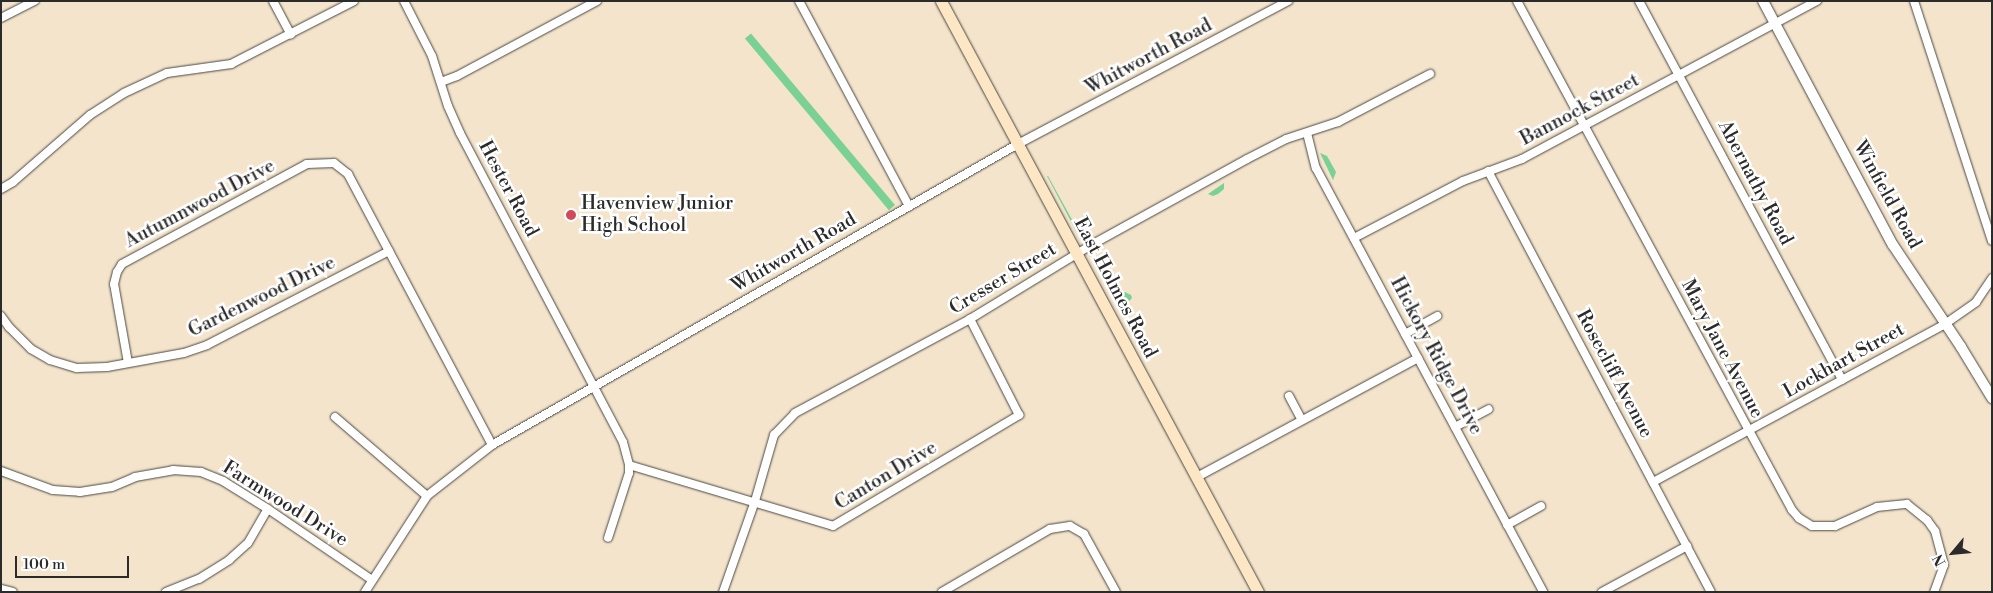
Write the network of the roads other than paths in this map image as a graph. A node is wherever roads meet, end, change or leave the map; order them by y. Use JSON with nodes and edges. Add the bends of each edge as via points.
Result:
{"nodes":[{"id":1,"x":35,"y":1,"type":"edge"},
{"id":2,"x":273,"y":1,"type":"edge"},
{"id":3,"x":354,"y":1,"type":"edge"},
{"id":4,"x":404,"y":1,"type":"edge"},
{"id":5,"x":597,"y":1,"type":"edge"},
{"id":6,"x":799,"y":1,"type":"edge"},
{"id":7,"x":941,"y":1,"type":"edge"},
{"id":8,"x":1288,"y":1,"type":"edge"},
{"id":9,"x":1517,"y":1,"type":"edge"},
{"id":10,"x":1639,"y":1,"type":"edge"},
{"id":11,"x":1763,"y":1,"type":"edge"},
{"id":12,"x":1817,"y":1,"type":"edge"},
{"id":13,"x":1914,"y":1,"type":"edge"},
{"id":14,"x":1,"y":18,"type":"edge"},
{"id":15,"x":1775,"y":24,"type":"junction"},
{"id":16,"x":291,"y":35,"type":"junction"},
{"id":17,"x":1430,"y":74,"type":"dead end"},
{"id":18,"x":1679,"y":75,"type":"junction"},
{"id":19,"x":441,"y":82,"type":"junction"},
{"id":20,"x":1584,"y":125,"type":"junction"},
{"id":21,"x":1306,"y":133,"type":"junction"},
{"id":22,"x":1018,"y":144,"type":"junction"},
{"id":23,"x":1488,"y":171,"type":"junction"},
{"id":24,"x":1,"y":190,"type":"edge"},
{"id":25,"x":909,"y":206,"type":"junction"},
{"id":26,"x":1354,"y":238,"type":"junction"},
{"id":27,"x":1992,"y":241,"type":"edge"},
{"id":28,"x":389,"y":251,"type":"junction"},
{"id":29,"x":1077,"y":254,"type":"junction"},
{"id":30,"x":1992,"y":278,"type":"edge"},
{"id":31,"x":1,"y":316,"type":"edge"},
{"id":32,"x":1437,"y":316,"type":"dead end"},
{"id":33,"x":970,"y":319,"type":"junction"},
{"id":34,"x":1945,"y":324,"type":"junction"},
{"id":35,"x":1405,"y":334,"type":"junction"},
{"id":36,"x":1418,"y":358,"type":"junction"},
{"id":37,"x":128,"y":363,"type":"junction"},
{"id":38,"x":1842,"y":380,"type":"junction"},
{"id":39,"x":594,"y":388,"type":"junction"},
{"id":40,"x":1289,"y":396,"type":"dead end"},
{"id":41,"x":1992,"y":398,"type":"edge"},
{"id":42,"x":1489,"y":409,"type":"dead end"},
{"id":43,"x":335,"y":417,"type":"dead end"},
{"id":44,"x":1302,"y":420,"type":"junction"},
{"id":45,"x":1455,"y":427,"type":"junction"},
{"id":46,"x":1748,"y":430,"type":"junction"},
{"id":47,"x":492,"y":445,"type":"junction"},
{"id":48,"x":629,"y":465,"type":"junction"},
{"id":49,"x":1,"y":471,"type":"edge"},
{"id":50,"x":1197,"y":477,"type":"junction"},
{"id":51,"x":1653,"y":482,"type":"junction"},
{"id":52,"x":427,"y":496,"type":"junction"},
{"id":53,"x":755,"y":501,"type":"junction"},
{"id":54,"x":1542,"y":506,"type":"dead end"},
{"id":55,"x":268,"y":509,"type":"junction"},
{"id":56,"x":1508,"y":524,"type":"junction"},
{"id":57,"x":608,"y":538,"type":"dead end"},
{"id":58,"x":1687,"y":546,"type":"junction"},
{"id":59,"x":372,"y":580,"type":"junction"},
{"id":60,"x":1,"y":588,"type":"edge"},
{"id":61,"x":13,"y":592,"type":"edge"},
{"id":62,"x":166,"y":592,"type":"edge"},
{"id":63,"x":365,"y":592,"type":"edge"},
{"id":64,"x":723,"y":592,"type":"edge"},
{"id":65,"x":942,"y":592,"type":"edge"},
{"id":66,"x":1116,"y":592,"type":"edge"},
{"id":67,"x":1258,"y":592,"type":"edge"},
{"id":68,"x":1544,"y":592,"type":"edge"},
{"id":69,"x":1602,"y":592,"type":"edge"},
{"id":70,"x":1711,"y":592,"type":"edge"},
{"id":71,"x":1934,"y":592,"type":"edge"}],
"edges":[{"from":1,"to":14,"type":"street"},
{"from":2,"to":16,"type":"street"},
{"from":3,"to":16,"type":"street"},
{"from":4,"to":19,"type":"street","name":"Hester Road","via":[[429,49]]},
{"from":5,"to":19,"type":"street"},
{"from":6,"to":25,"type":"street"},
{"from":7,"to":22,"type":"main road","name":"East Holmes Road"},
{"from":8,"to":22,"type":"street","name":"Whitworth Road"},
{"from":9,"to":20,"type":"street","name":"Mary Jane Avenue"},
{"from":10,"to":18,"type":"street","name":"Abernathy Road"},
{"from":11,"to":15,"type":"street","name":"Winfield Road"},
{"from":12,"to":15,"type":"street","name":"Bannock Street"},
{"from":13,"to":27,"type":"street"},
{"from":15,"to":18,"type":"street","name":"Bannock Street"},
{"from":15,"to":34,"type":"street","name":"Winfield Road","via":[[1893,245]]},
{"from":16,"to":24,"type":"street","via":[[231,64],[167,73],[124,93],[90,115]]},
{"from":17,"to":21,"type":"street","name":"Cresser Street","via":[[1338,122]]},
{"from":18,"to":20,"type":"street","name":"Bannock Street"},
{"from":18,"to":38,"type":"street","name":"Abernathy Road"},
{"from":19,"to":39,"type":"street","name":"Hester Road","via":[[460,133]]},
{"from":20,"to":23,"type":"street","name":"Bannock Street","via":[[1522,160]]},
{"from":20,"to":46,"type":"street","name":"Mary Jane Avenue"},
{"from":21,"to":26,"type":"street","name":"Hickory Ridge Drive","via":[[1316,168]]},
{"from":21,"to":29,"type":"street","name":"Cresser Street","via":[[1268,148]]},
{"from":22,"to":25,"type":"street","name":"Whitworth Road"},
{"from":22,"to":29,"type":"main road","name":"East Holmes Road"},
{"from":23,"to":26,"type":"street","name":"Bannock Street"},
{"from":23,"to":51,"type":"street","name":"Rosecliff Avenue"},
{"from":25,"to":39,"type":"street","name":"Whitworth Road"},
{"from":26,"to":35,"type":"street","name":"Hickory Ridge Drive"},
{"from":28,"to":37,"type":"street","name":"Gardenwood Drive","via":[[207,345],[184,353]]},
{"from":28,"to":37,"type":"street","name":"Autumnwood Drive","via":[[348,174],[334,163],[308,164],[122,264],[116,272],[114,284]]},
{"from":28,"to":47,"type":"street"},
{"from":29,"to":33,"type":"street","name":"Cresser Street"},
{"from":29,"to":50,"type":"main road","name":"East Holmes Road"},
{"from":30,"to":34,"type":"street","name":"Lockhart Street","via":[[1976,302]]},
{"from":31,"to":37,"type":"street","name":"Gardenwood Drive","via":[[31,349],[56,363],[77,368]]},
{"from":32,"to":35,"type":"street"},
{"from":33,"to":53,"type":"street","name":"Cresser Street","via":[[795,413],[774,435]]},
{"from":33,"to":53,"type":"street","name":"Canton Drive","via":[[1019,415],[833,526]]},
{"from":34,"to":38,"type":"street","name":"Lockhart Street"},
{"from":34,"to":41,"type":"street","name":"Winfield Road"},
{"from":35,"to":36,"type":"street","name":"Hickory Ridge Drive"},
{"from":36,"to":44,"type":"street"},
{"from":36,"to":45,"type":"street","name":"Hickory Ridge Drive"},
{"from":38,"to":46,"type":"street","name":"Lockhart Street"},
{"from":39,"to":47,"type":"street","name":"Whitworth Road"},
{"from":39,"to":48,"type":"street","name":"Hester Road","via":[[623,442]]},
{"from":40,"to":44,"type":"street"},
{"from":42,"to":45,"type":"street"},
{"from":43,"to":52,"type":"street"},
{"from":44,"to":50,"type":"street"},
{"from":45,"to":56,"type":"street","name":"Hickory Ridge Drive"},
{"from":46,"to":51,"type":"street","name":"Lockhart Street"},
{"from":46,"to":71,"type":"street","name":"Mary Jane Avenue","via":[[1792,510],[1809,524],[1815,527],[1835,526],[1877,507],[1903,503],[1927,520],[1936,531],[1944,560]]},
{"from":47,"to":52,"type":"street","name":"Whitworth Road"},
{"from":48,"to":53,"type":"street","name":"Canton Drive"},
{"from":48,"to":57,"type":"street","via":[[626,485]]},
{"from":49,"to":55,"type":"street","name":"Farmwood Drive","via":[[53,490],[80,492],[112,487],[135,477],[173,470],[201,472],[223,481]]},
{"from":50,"to":67,"type":"main road","name":"East Holmes Road"},
{"from":51,"to":58,"type":"street","name":"Rosecliff Avenue"},
{"from":52,"to":59,"type":"street","name":"Whitworth Road"},
{"from":53,"to":64,"type":"street","name":"Cresser Street"},
{"from":54,"to":56,"type":"street"},
{"from":55,"to":59,"type":"street","name":"Farmwood Drive"},
{"from":55,"to":62,"type":"street","via":[[248,543],[229,560],[199,579]]},
{"from":56,"to":68,"type":"street","name":"Hickory Ridge Drive"},
{"from":58,"to":69,"type":"street"},
{"from":58,"to":70,"type":"street","name":"Rosecliff Avenue"},
{"from":59,"to":63,"type":"street","name":"Whitworth Road"},
{"from":60,"to":61,"type":"street"},
{"from":65,"to":66,"type":"street","via":[[1050,530],[1070,526],[1084,534]]}]}
